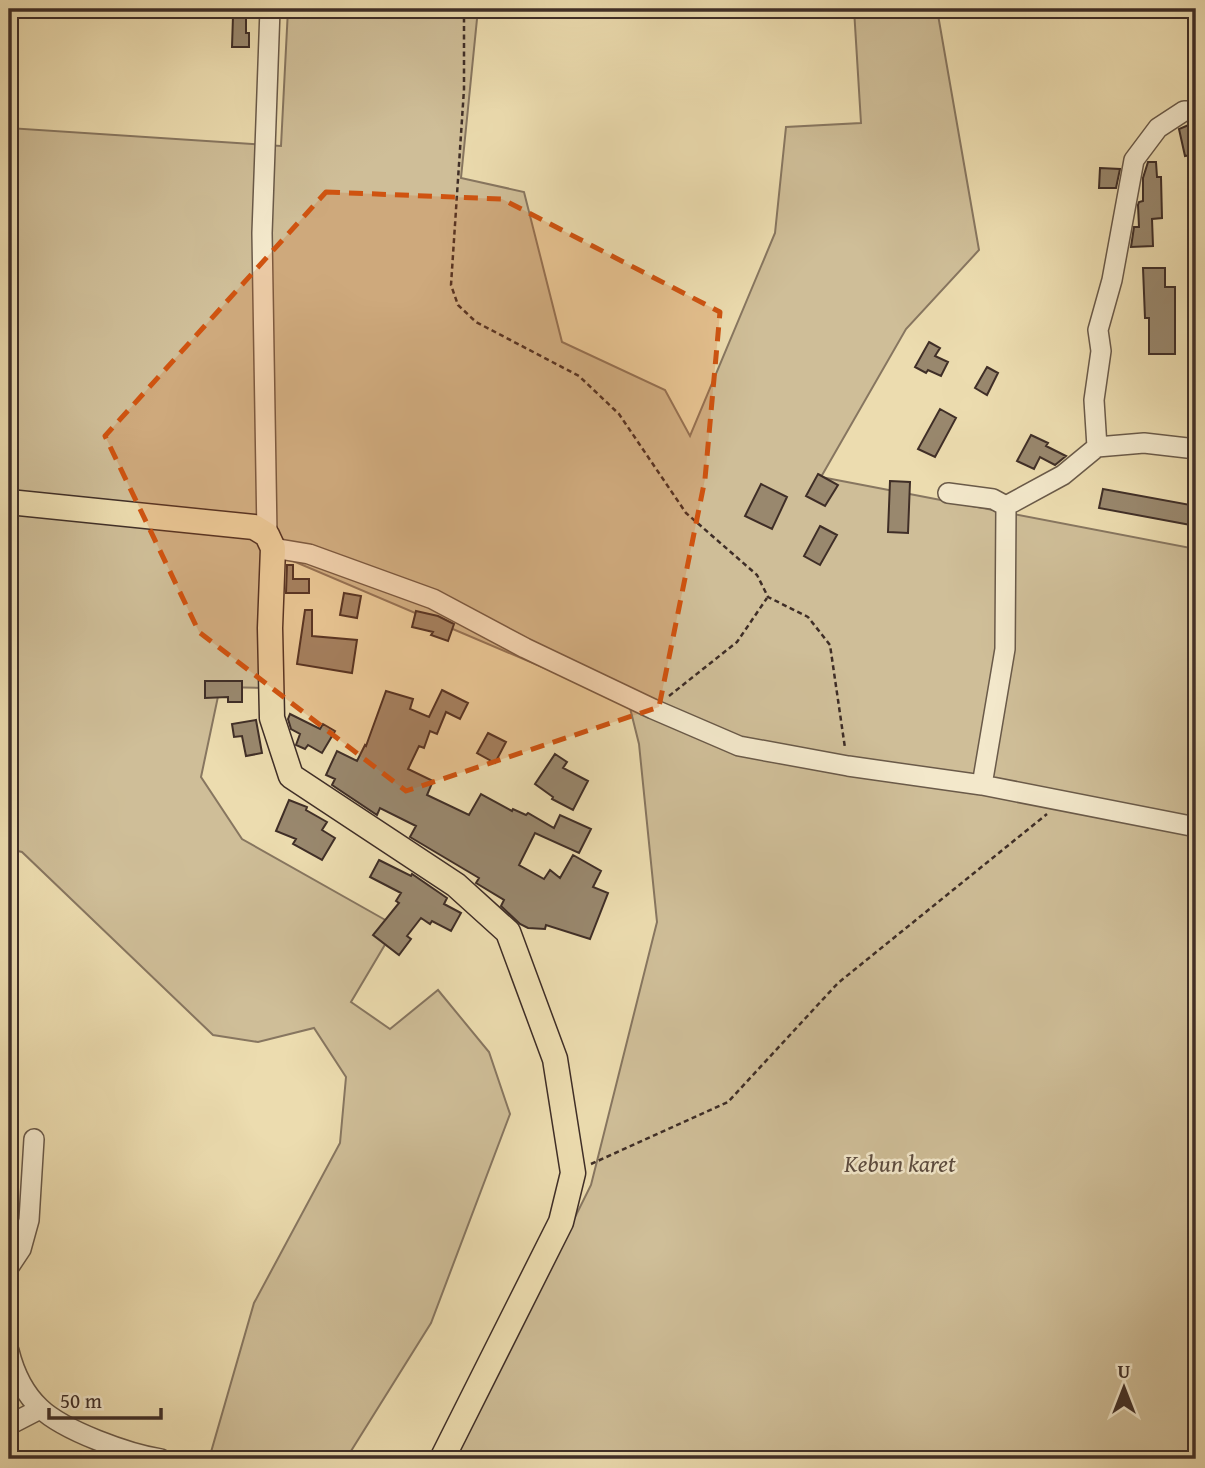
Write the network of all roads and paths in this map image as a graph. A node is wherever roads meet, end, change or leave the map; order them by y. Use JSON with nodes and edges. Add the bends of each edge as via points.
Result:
{"nodes":[{"id":1,"x":270,"y":9,"type":"edge"},
{"id":2,"x":464,"y":9,"type":"edge"},
{"id":3,"x":1196,"y":111,"type":"edge"},
{"id":4,"x":1097,"y":447,"type":"junction"},
{"id":5,"x":1196,"y":449,"type":"edge"},
{"id":6,"x":948,"y":493,"type":"dead end"},
{"id":7,"x":9,"y":502,"type":"edge"},
{"id":8,"x":1006,"y":506,"type":"junction"},
{"id":9,"x":270,"y":541,"type":"junction"},
{"id":10,"x":768,"y":597,"type":"junction"},
{"id":11,"x":653,"y":709,"type":"junction"},
{"id":12,"x":848,"y":766,"type":"junction"},
{"id":13,"x":982,"y":785,"type":"junction"},
{"id":14,"x":1064,"y":801,"type":"junction"},
{"id":15,"x":1196,"y":827,"type":"edge"},
{"id":16,"x":34,"y":1139,"type":"dead end"},
{"id":17,"x":573,"y":1173,"type":"junction"},
{"id":18,"x":9,"y":1268,"type":"edge"},
{"id":19,"x":9,"y":1351,"type":"edge"},
{"id":20,"x":40,"y":1409,"type":"junction"},
{"id":21,"x":9,"y":1425,"type":"edge"},
{"id":22,"x":1196,"y":1443,"type":"edge"},
{"id":23,"x":161,"y":1459,"type":"edge"},
{"id":24,"x":442,"y":1459,"type":"edge"},
{"id":25,"x":1193,"y":1459,"type":"edge"}],
"edges":[{"from":1,"to":9,"type":"street","via":[[262,233]]},
{"from":2,"to":10,"type":"path","via":[[464,89],[451,285],[458,304],[476,322],[579,376],[619,414],[686,513],[757,575]]},
{"from":3,"to":4,"type":"street","via":[[1184,111],[1158,128],[1134,160],[1098,330]]},
{"from":4,"to":5,"type":"street","via":[[1144,443]]},
{"from":4,"to":8,"type":"street","via":[[1063,475]]},
{"from":6,"to":8,"type":"street","via":[[993,499]]},
{"from":7,"to":9,"type":"main road","via":[[254,527]]},
{"from":8,"to":13,"type":"street","via":[[1004,649]]},
{"from":9,"to":11,"type":"street","via":[[433,599]]},
{"from":9,"to":17,"type":"main road","via":[[272,718],[291,776],[456,885],[508,932],[555,1059]]},
{"from":10,"to":11,"type":"path","via":[[737,642]]},
{"from":10,"to":12,"type":"path","via":[[808,617],[830,645]]},
{"from":11,"to":12,"type":"street","via":[[739,746]]},
{"from":12,"to":13,"type":"street"},
{"from":13,"to":14,"type":"street"},
{"from":14,"to":15,"type":"street"},
{"from":14,"to":17,"type":"path","via":[[838,983],[728,1102]]},
{"from":16,"to":18,"type":"street","via":[[29,1220],[21,1249]]},
{"from":17,"to":24,"type":"main road","via":[[561,1222]]},
{"from":19,"to":20,"type":"street","via":[[13,1368]]},
{"from":20,"to":21,"type":"street"},
{"from":20,"to":23,"type":"street","via":[[99,1440]]},
{"from":22,"to":25,"type":"path"}]}
